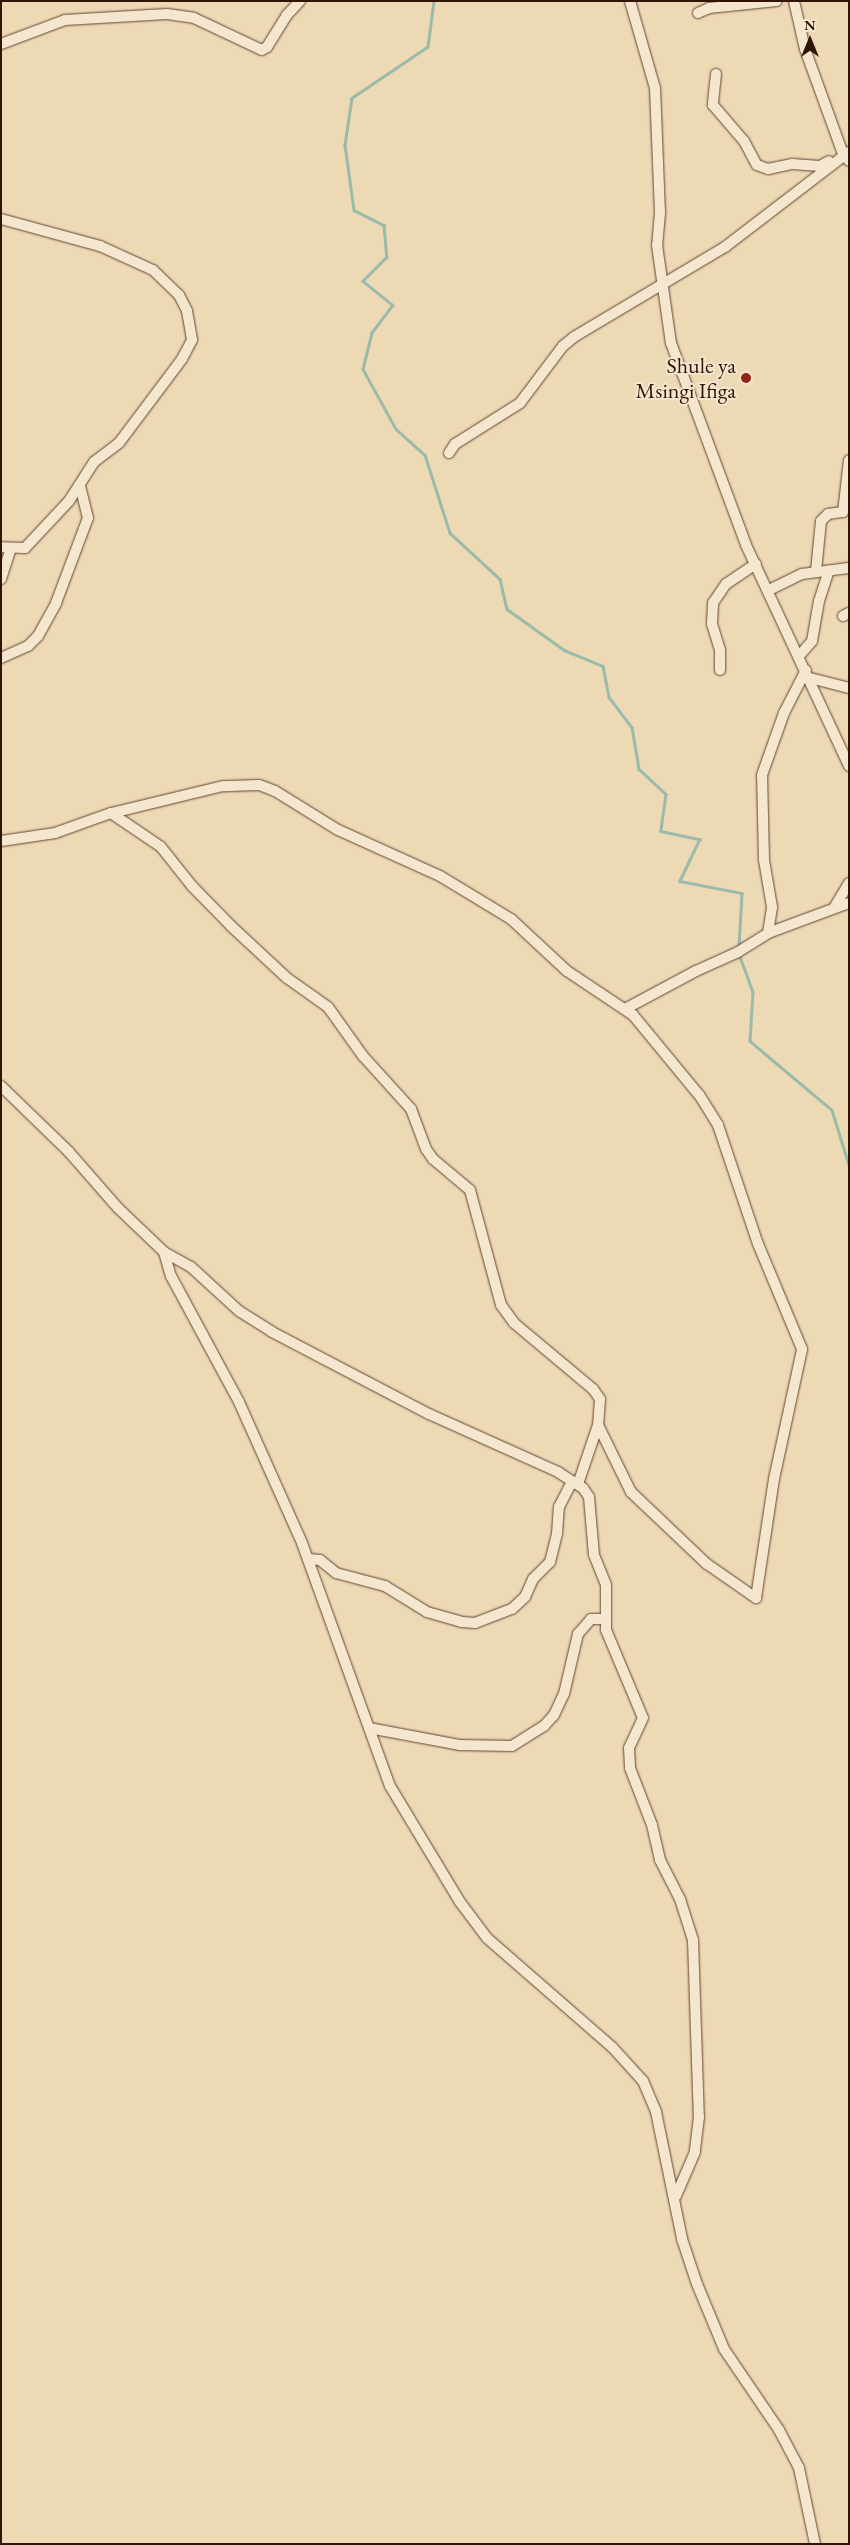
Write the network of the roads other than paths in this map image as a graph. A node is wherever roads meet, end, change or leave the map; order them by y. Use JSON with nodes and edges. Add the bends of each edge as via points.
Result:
{"nodes":[{"id":1,"x":300,"y":1,"type":"edge"},
{"id":2,"x":630,"y":1,"type":"edge"},
{"id":3,"x":777,"y":1,"type":"edge"},
{"id":4,"x":794,"y":1,"type":"edge"},
{"id":5,"x":698,"y":14,"type":"dead end"},
{"id":6,"x":1,"y":44,"type":"edge"},
{"id":7,"x":716,"y":74,"type":"dead end"},
{"id":8,"x":847,"y":156,"type":"edge"},
{"id":9,"x":1,"y":219,"type":"edge"},
{"id":10,"x":660,"y":287,"type":"junction"},
{"id":11,"x":449,"y":453,"type":"dead end"},
{"id":12,"x":849,"y":460,"type":"edge"},
{"id":13,"x":80,"y":486,"type":"junction"},
{"id":14,"x":6,"y":548,"type":"edge"},
{"id":15,"x":756,"y":564,"type":"junction"},
{"id":16,"x":849,"y":568,"type":"edge"},
{"id":17,"x":816,"y":570,"type":"junction"},
{"id":18,"x":829,"y":570,"type":"junction"},
{"id":19,"x":1,"y":579,"type":"edge"},
{"id":20,"x":769,"y":590,"type":"junction"},
{"id":21,"x":799,"y":656,"type":"junction"},
{"id":22,"x":1,"y":658,"type":"edge"},
{"id":23,"x":720,"y":670,"type":"dead end"},
{"id":24,"x":808,"y":674,"type":"junction"},
{"id":25,"x":849,"y":688,"type":"edge"},
{"id":26,"x":849,"y":766,"type":"edge"},
{"id":27,"x":111,"y":813,"type":"junction"},
{"id":28,"x":1,"y":842,"type":"edge"},
{"id":29,"x":849,"y":883,"type":"edge"},
{"id":30,"x":849,"y":903,"type":"edge"},
{"id":31,"x":834,"y":908,"type":"junction"},
{"id":32,"x":768,"y":933,"type":"junction"},
{"id":33,"x":625,"y":1009,"type":"junction"},
{"id":34,"x":1,"y":1086,"type":"edge"},
{"id":35,"x":164,"y":1252,"type":"junction"},
{"id":36,"x":598,"y":1425,"type":"junction"},
{"id":37,"x":575,"y":1482,"type":"junction"},
{"id":38,"x":308,"y":1559,"type":"junction"},
{"id":39,"x":605,"y":1619,"type":"junction"},
{"id":40,"x":369,"y":1728,"type":"junction"},
{"id":41,"x":676,"y":2196,"type":"junction"},
{"id":42,"x":815,"y":2544,"type":"edge"}],
"edges":[{"from":1,"to":6,"type":"street","via":[[264,49],[249,46],[189,16],[167,14],[110,16],[91,21],[65,20]]},
{"from":2,"to":10,"type":"street","via":[[653,80],[657,106]]},
{"from":3,"to":5,"type":"street","via":[[709,8]]},
{"from":4,"to":8,"type":"street","via":[[805,49]]},
{"from":7,"to":8,"type":"street","via":[[714,107],[736,130],[759,166],[768,169],[792,164],[820,166]]},
{"from":8,"to":10,"type":"street","via":[[725,247]]},
{"from":9,"to":13,"type":"street","via":[[56,232],[124,254],[173,287],[187,311],[192,340],[188,351],[118,443],[94,462]]},
{"from":10,"to":11,"type":"street","via":[[570,340],[520,403],[455,444]]},
{"from":10,"to":15,"type":"street","via":[[671,343]]},
{"from":12,"to":17,"type":"street","via":[[843,512],[828,514],[820,522]]},
{"from":13,"to":14,"type":"street","via":[[27,546]]},
{"from":13,"to":22,"type":"street","via":[[87,505],[87,523],[56,603],[33,641]]},
{"from":14,"to":19,"type":"street"},
{"from":15,"to":20,"type":"street"},
{"from":15,"to":23,"type":"street","via":[[726,584],[713,603],[712,624],[720,650]]},
{"from":16,"to":18,"type":"street"},
{"from":17,"to":18,"type":"street"},
{"from":17,"to":20,"type":"street","via":[[786,579]]},
{"from":18,"to":21,"type":"street","via":[[819,601],[812,641]]},
{"from":20,"to":21,"type":"street"},
{"from":21,"to":24,"type":"street"},
{"from":24,"to":25,"type":"street"},
{"from":24,"to":26,"type":"street"},
{"from":24,"to":32,"type":"street","via":[[784,712],[762,775],[764,860],[772,907]]},
{"from":27,"to":28,"type":"street","via":[[55,833]]},
{"from":27,"to":33,"type":"street","via":[[224,786],[264,786],[352,838],[440,876],[484,901],[521,927],[580,981]]},
{"from":27,"to":36,"type":"street","via":[[161,847],[192,886],[231,926],[287,978],[328,1007],[363,1056],[404,1098],[416,1119],[426,1149],[470,1190],[506,1314],[593,1389],[600,1399]]},
{"from":29,"to":31,"type":"street"},
{"from":30,"to":31,"type":"street"},
{"from":31,"to":32,"type":"street"},
{"from":32,"to":33,"type":"street","via":[[738,952]]},
{"from":33,"to":36,"type":"street","via":[[712,1113],[745,1197],[762,1255],[802,1342],[771,1496],[756,1598],[707,1564],[636,1497]]},
{"from":34,"to":35,"type":"street"},
{"from":35,"to":37,"type":"street","via":[[191,1267],[239,1311],[272,1332],[429,1414],[535,1460]]},
{"from":35,"to":38,"type":"street","via":[[171,1276],[239,1402]]},
{"from":36,"to":37,"type":"street"},
{"from":37,"to":38,"type":"street","via":[[559,1507],[550,1562],[533,1579],[525,1597],[512,1609],[475,1622],[462,1622],[426,1612],[385,1586],[336,1573],[320,1560]]},
{"from":37,"to":39,"type":"street","via":[[589,1497],[594,1555],[606,1585]]},
{"from":38,"to":40,"type":"street"},
{"from":39,"to":40,"type":"street","via":[[591,1619],[578,1634],[564,1694],[554,1715],[544,1726],[512,1746],[460,1745]]},
{"from":39,"to":41,"type":"street","via":[[608,1638],[643,1718],[629,1748],[632,1776],[652,1824],[660,1860],[680,1900],[693,1940],[699,2117],[692,2160]]},
{"from":40,"to":41,"type":"street","via":[[390,1786],[470,1919],[613,2048],[643,2081],[656,2112]]},
{"from":41,"to":42,"type":"street","via":[[687,2257],[724,2349],[779,2430],[799,2468]]}]}
